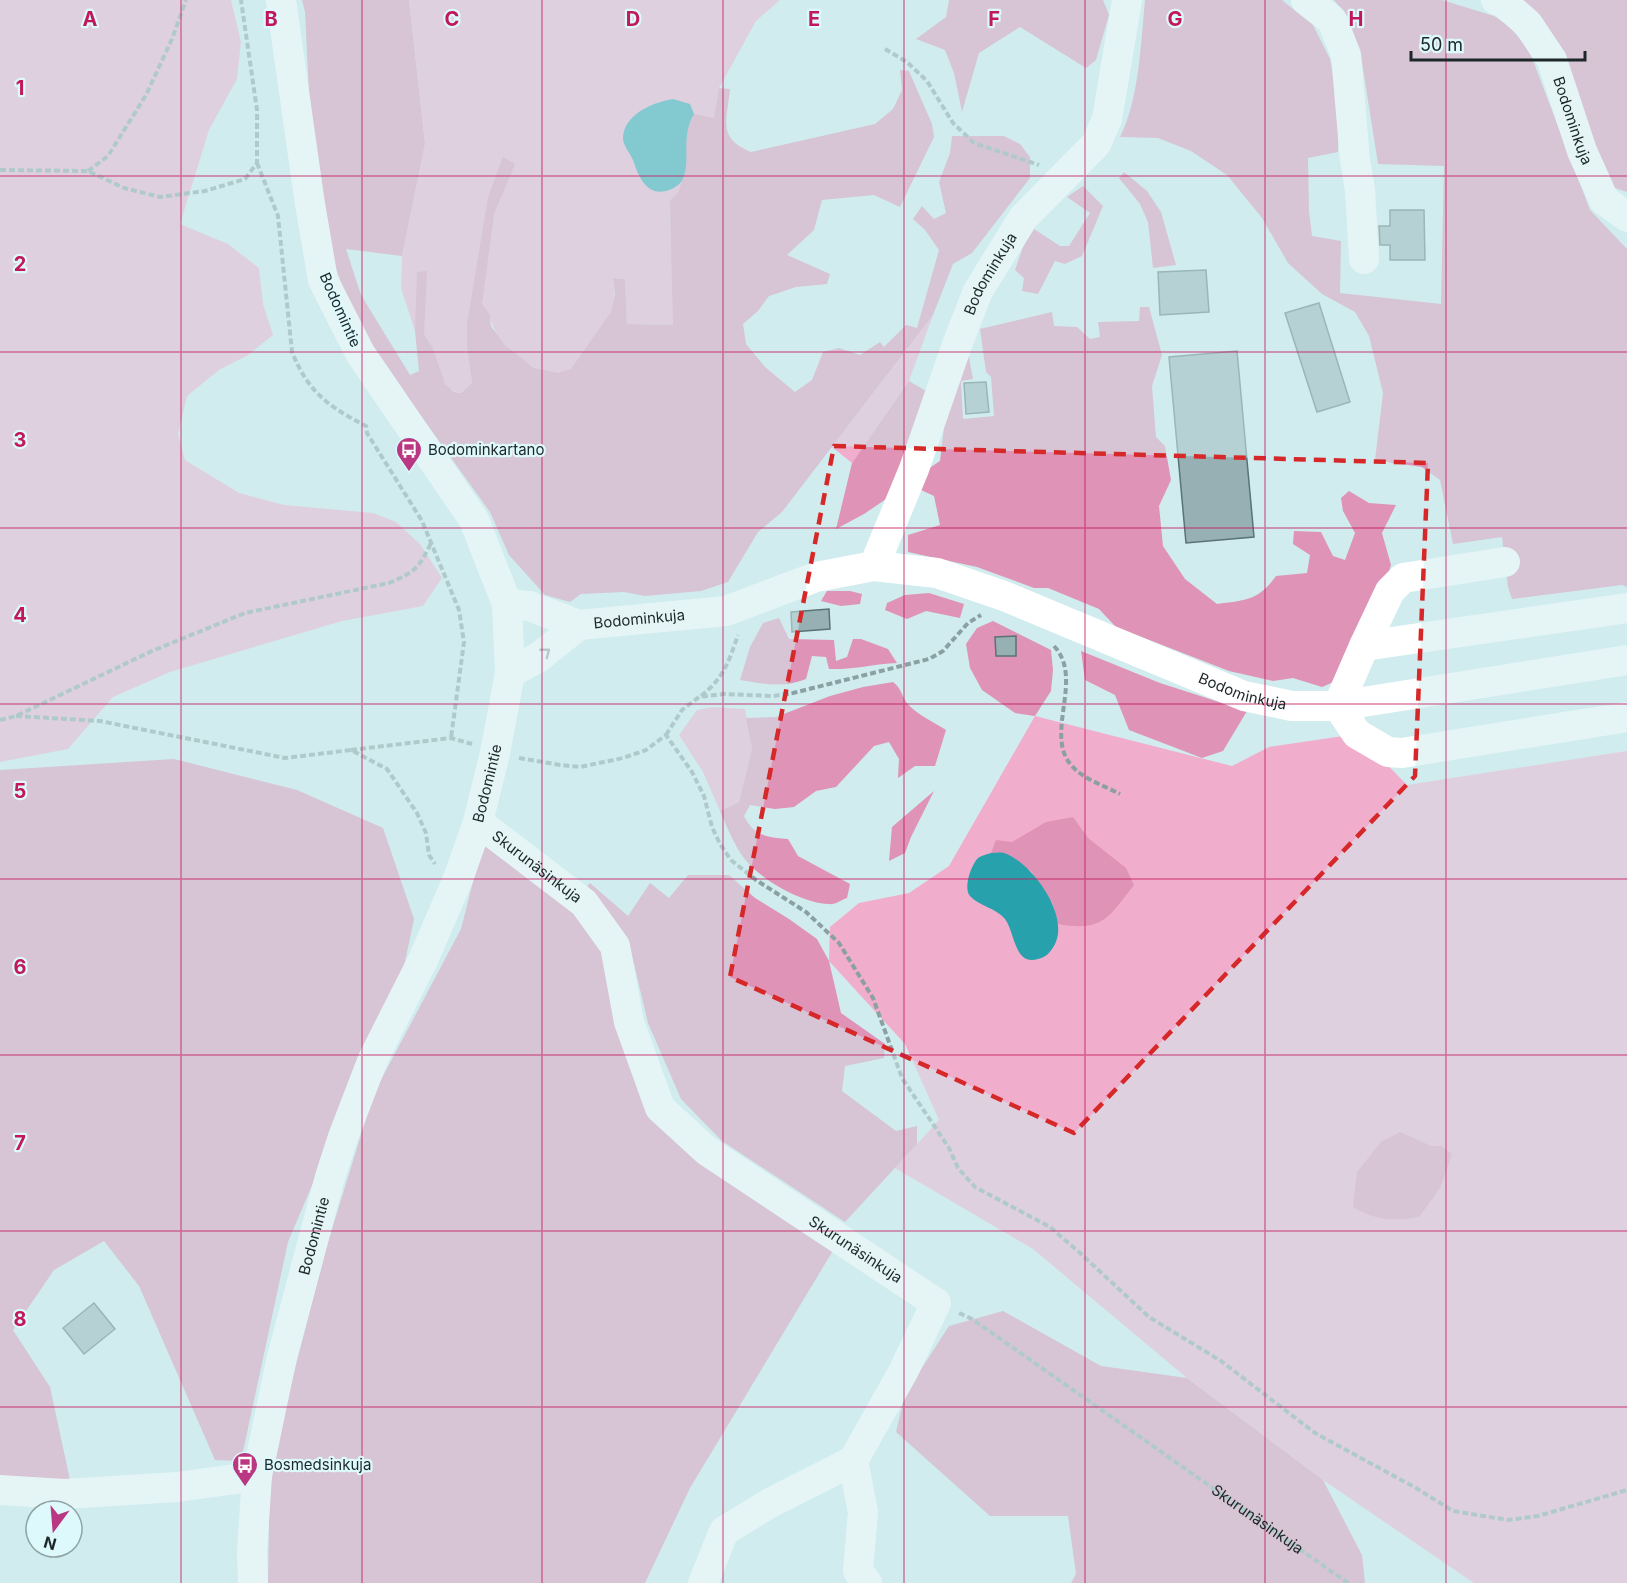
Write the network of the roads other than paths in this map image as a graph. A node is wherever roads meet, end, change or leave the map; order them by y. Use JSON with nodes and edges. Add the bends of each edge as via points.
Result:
{"nodes":[{"id":1,"x":281,"y":0,"type":"edge"},
{"id":2,"x":1126,"y":0,"type":"edge"},
{"id":3,"x":1306,"y":0,"type":"edge"},
{"id":4,"x":1496,"y":0,"type":"edge"},
{"id":5,"x":1627,"y":217,"type":"edge"},
{"id":6,"x":1364,"y":259,"type":"dead end"},
{"id":7,"x":1505,"y":562,"type":"dead end"},
{"id":8,"x":874,"y":566,"type":"junction"},
{"id":9,"x":507,"y":604,"type":"junction"},
{"id":10,"x":1627,"y":608,"type":"edge"},
{"id":11,"x":579,"y":625,"type":"junction"},
{"id":12,"x":1364,"y":645,"type":"junction"},
{"id":13,"x":1627,"y":660,"type":"edge"},
{"id":14,"x":510,"y":673,"type":"junction"},
{"id":15,"x":1338,"y":706,"type":"junction"},
{"id":16,"x":1627,"y":717,"type":"edge"},
{"id":17,"x":478,"y":822,"type":"junction"},
{"id":18,"x":853,"y":1461,"type":"junction"},
{"id":19,"x":257,"y":1476,"type":"junction"},
{"id":20,"x":0,"y":1490,"type":"edge"},
{"id":21,"x":253,"y":1583,"type":"edge"},
{"id":22,"x":703,"y":1583,"type":"edge"},
{"id":23,"x":867,"y":1583,"type":"edge"}],
"edges":[{"from":1,"to":9,"type":"street","name":"Bodomintie","via":[[323,280],[360,353],[474,519]]},
{"from":2,"to":8,"type":"street","name":"Bodominkuja","via":[[1107,119],[1096,144],[1023,218],[978,291],[914,469]]},
{"from":3,"to":6,"type":"street","via":[[1332,20],[1346,55]]},
{"from":4,"to":5,"type":"street","name":"Bodominkuja","via":[[1528,24],[1552,60],[1582,151],[1604,200]]},
{"from":7,"to":12,"type":"street","via":[[1403,578],[1390,591]]},
{"from":8,"to":11,"type":"street","name":"Bodominkuja","via":[[816,577],[726,611]]},
{"from":8,"to":15,"type":"street","name":"Bodominkuja","via":[[937,573],[993,592],[1244,696],[1292,706]]},
{"from":9,"to":11,"type":"street","name":"Bodominkuja","via":[[529,606]]},
{"from":9,"to":14,"type":"street","name":"Bodomintie"},
{"from":10,"to":12,"type":"street"},
{"from":14,"to":11,"type":"street","name":"Bodominkuja","one_way":true,"via":[[539,657]]},
{"from":12,"to":15,"type":"street"},
{"from":13,"to":15,"type":"street","name":"Bodominkuja"},
{"from":14,"to":17,"type":"street","name":"Bodomintie"},
{"from":15,"to":16,"type":"street","via":[[1357,734],[1388,752],[1402,753]]},
{"from":17,"to":18,"type":"street","name":"Skurunäsinkuja","via":[[584,903],[615,946],[629,1022],[660,1108],[707,1151],[936,1303]]},
{"from":17,"to":19,"type":"street","name":"Bodomintie","via":[[458,879],[373,1059],[343,1137],[282,1357]]},
{"from":18,"to":22,"type":"street","via":[[724,1531]]},
{"from":18,"to":23,"type":"street","via":[[863,1512],[858,1570]]},
{"from":19,"to":20,"type":"street","via":[[177,1487],[64,1494]]},
{"from":19,"to":21,"type":"street","name":"Bodomintie"}]}
